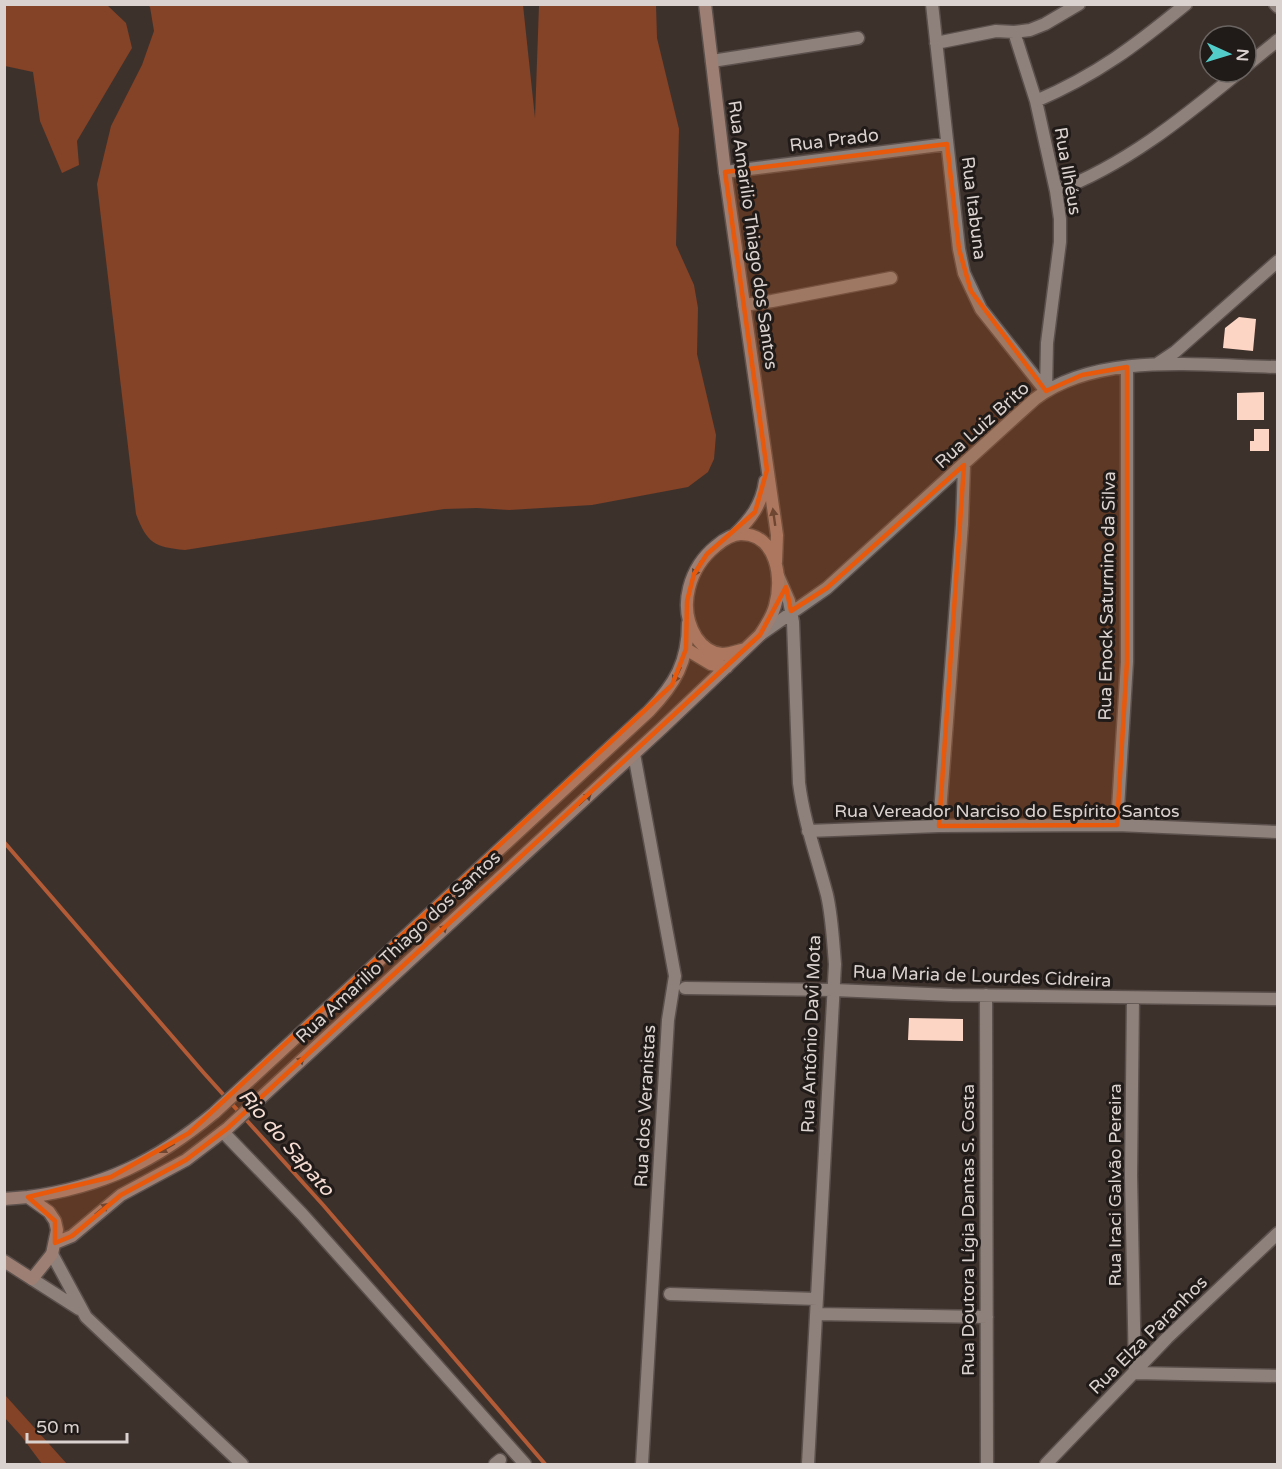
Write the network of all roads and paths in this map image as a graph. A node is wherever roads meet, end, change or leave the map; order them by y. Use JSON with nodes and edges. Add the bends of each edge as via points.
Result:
{"nodes":[{"id":1,"x":705,"y":4,"type":"edge"},
{"id":2,"x":932,"y":4,"type":"edge"},
{"id":3,"x":1079,"y":4,"type":"edge"},
{"id":4,"x":1186,"y":4,"type":"edge"},
{"id":5,"x":1014,"y":32,"type":"junction"},
{"id":6,"x":858,"y":38,"type":"dead end"},
{"id":7,"x":1278,"y":40,"type":"edge"},
{"id":8,"x":936,"y":43,"type":"junction"},
{"id":9,"x":1258,"y":56,"type":"edge"},
{"id":10,"x":712,"y":61,"type":"junction"},
{"id":11,"x":1224,"y":84,"type":"edge"},
{"id":12,"x":1036,"y":100,"type":"junction"},
{"id":13,"x":947,"y":144,"type":"junction"},
{"id":14,"x":725,"y":172,"type":"junction"},
{"id":15,"x":1056,"y":191,"type":"junction"},
{"id":16,"x":1278,"y":261,"type":"edge"},
{"id":17,"x":891,"y":278,"type":"dead end"},
{"id":18,"x":744,"y":305,"type":"junction"},
{"id":19,"x":1156,"y":364,"type":"junction"},
{"id":20,"x":1127,"y":367,"type":"junction"},
{"id":21,"x":1278,"y":367,"type":"edge"},
{"id":22,"x":1046,"y":391,"type":"junction"},
{"id":23,"x":964,"y":465,"type":"junction"},
{"id":24,"x":767,"y":470,"type":"junction"},
{"id":25,"x":734,"y":535,"type":"junction"},
{"id":26,"x":777,"y":570,"type":"junction"},
{"id":27,"x":791,"y":611,"type":"junction"},
{"id":28,"x":688,"y":619,"type":"junction"},
{"id":29,"x":760,"y":635,"type":"junction"},
{"id":30,"x":686,"y":649,"type":"junction"},
{"id":31,"x":745,"y":649,"type":"junction"},
{"id":32,"x":727,"y":667,"type":"junction"},
{"id":33,"x":634,"y":754,"type":"junction"},
{"id":34,"x":1117,"y":825,"type":"junction"},
{"id":35,"x":939,"y":826,"type":"junction"},
{"id":36,"x":808,"y":831,"type":"junction"},
{"id":37,"x":1278,"y":832,"type":"edge"},
{"id":38,"x":685,"y":988,"type":"dead end"},
{"id":39,"x":834,"y":990,"type":"junction"},
{"id":40,"x":986,"y":995,"type":"junction"},
{"id":41,"x":1133,"y":998,"type":"junction"},
{"id":42,"x":1278,"y":999,"type":"edge"},
{"id":43,"x":225,"y":1130,"type":"junction"},
{"id":44,"x":28,"y":1197,"type":"junction"},
{"id":45,"x":4,"y":1199,"type":"edge"},
{"id":46,"x":1278,"y":1233,"type":"edge"},
{"id":47,"x":54,"y":1248,"type":"junction"},
{"id":48,"x":4,"y":1261,"type":"edge"},
{"id":49,"x":32,"y":1279,"type":"junction"},
{"id":50,"x":670,"y":1294,"type":"dead end"},
{"id":51,"x":817,"y":1299,"type":"junction"},
{"id":52,"x":82,"y":1312,"type":"junction"},
{"id":53,"x":816,"y":1314,"type":"junction"},
{"id":54,"x":987,"y":1317,"type":"junction"},
{"id":55,"x":1135,"y":1373,"type":"junction"},
{"id":56,"x":1278,"y":1376,"type":"edge"},
{"id":57,"x":242,"y":1464,"type":"edge"},
{"id":58,"x":525,"y":1464,"type":"edge"},
{"id":59,"x":642,"y":1464,"type":"edge"},
{"id":60,"x":808,"y":1464,"type":"edge"},
{"id":61,"x":987,"y":1464,"type":"edge"},
{"id":62,"x":1046,"y":1464,"type":"edge"}],
"edges":[{"from":1,"to":10,"type":"main road","name":"Rua Amarilio Thiago dos Santos"},
{"from":2,"to":8,"type":"street","name":"Rua Itabuna"},
{"from":3,"to":5,"type":"street","via":[[1045,24]]},
{"from":4,"to":12,"type":"street","via":[[1101,69]]},
{"from":5,"to":8,"type":"street","via":[[996,31]]},
{"from":5,"to":12,"type":"street","name":"Rua Ilhéus"},
{"from":6,"to":10,"type":"street"},
{"from":7,"to":9,"type":"street"},
{"from":8,"to":13,"type":"street","name":"Rua Itabuna"},
{"from":10,"to":14,"type":"main road","name":"Rua Amarilio Thiago dos Santos"},
{"from":11,"to":15,"type":"street","via":[[1129,154]]},
{"from":12,"to":15,"type":"street","name":"Rua Ilhéus"},
{"from":13,"to":14,"type":"street","name":"Rua Prado"},
{"from":13,"to":22,"type":"street","name":"Rua Itabuna","via":[[959,249],[967,282],[981,309]]},
{"from":14,"to":18,"type":"main road","name":"Rua Amarilio Thiago dos Santos"},
{"from":15,"to":22,"type":"street","name":"Rua Ilhéus","via":[[1060,242],[1047,343]]},
{"from":16,"to":19,"type":"street","via":[[1175,352]]},
{"from":17,"to":18,"type":"street"},
{"from":18,"to":24,"type":"main road","name":"Rua Amarilio Thiago dos Santos"},
{"from":19,"to":20,"type":"street","name":"Rua Luiz Brito"},
{"from":19,"to":21,"type":"street","name":"Rua Luiz Brito"},
{"from":20,"to":22,"type":"street","name":"Rua Luiz Brito","via":[[1082,375]]},
{"from":20,"to":34,"type":"street","name":"Rua Enock Saturnino da Silva","via":[[1126,662]]},
{"from":22,"to":23,"type":"street","name":"Rua Luiz Brito"},
{"from":23,"to":27,"type":"street","name":"Rua Luiz Brito","via":[[827,588]]},
{"from":23,"to":35,"type":"street"},
{"from":24,"to":25,"type":"main road","name":"Rua Amarilio Thiago dos Santos","via":[[755,512]]},
{"from":26,"to":24,"type":"main road","name":"Rua Amarilio Thiago dos Santos","one_way":true,"via":[[777,535]]},
{"from":25,"to":26,"type":"main road","via":[[752,536],[760,541],[773,554]]},
{"from":25,"to":28,"type":"main road","one_way":true,"via":[[718,544],[699,564],[689,586]]},
{"from":26,"to":27,"type":"street","name":"Rua Antônio Davi Mota"},
{"from":26,"to":29,"type":"main road","via":[[775,605]]},
{"from":27,"to":29,"type":"street","name":"Rua Luiz Brito"},
{"from":27,"to":36,"type":"street","name":"Rua Antônio Davi Mota","via":[[800,783]]},
{"from":28,"to":30,"type":"main road","name":"Rua Amarilio Thiago dos Santos"},
{"from":28,"to":31,"type":"main road","via":[[698,640],[713,652]]},
{"from":29,"to":31,"type":"main road"},
{"from":30,"to":32,"type":"main road","via":[[711,664]]},
{"from":30,"to":44,"type":"main road","name":"Rua Amarilio Thiago dos Santos","one_way":true,"via":[[672,685],[649,711],[214,1113],[175,1143],[111,1177],[60,1193]]},
{"from":31,"to":32,"type":"main road","name":"Rua Amarilio Thiago dos Santos"},
{"from":32,"to":33,"type":"main road","name":"Rua Amarilio Thiago dos Santos"},
{"from":43,"to":33,"type":"main road","name":"Rua Amarilio Thiago dos Santos","one_way":true},
{"from":33,"to":59,"type":"street","name":"Rua dos Veranistas","via":[[675,976],[668,1020]]},
{"from":34,"to":35,"type":"street","name":"Rua Vereador Narciso do Espírito Santos"},
{"from":34,"to":37,"type":"street","name":"Rua Vereador Narciso do Espírito Santos"},
{"from":35,"to":36,"type":"street","name":"Rua Vereador Narciso do Espírito Santos"},
{"from":36,"to":39,"type":"street","name":"Rua Antônio Davi Mota","via":[[831,917]]},
{"from":38,"to":39,"type":"street","name":"Rua Maria de Lourdes Cidreira"},
{"from":39,"to":40,"type":"street","name":"Rua Maria de Lourdes Cidreira"},
{"from":39,"to":51,"type":"street","name":"Rua Antônio Davi Mota"},
{"from":40,"to":41,"type":"street","name":"Rua Maria de Lourdes Cidreira"},
{"from":40,"to":54,"type":"street","name":"Rua Doutora Lígia Dantas S. Costa"},
{"from":41,"to":42,"type":"street","name":"Rua Maria de Lourdes Cidreira"},
{"from":41,"to":55,"type":"street","name":"Rua Iraci Galvão Pereira"},
{"from":47,"to":43,"type":"main road","name":"Rua Amarilio Thiago dos Santos","one_way":true,"via":[[121,1195],[186,1160]]},
{"from":43,"to":58,"type":"street"},
{"from":44,"to":45,"type":"main road","name":"Rua Amarilio Thiago dos Santos"},
{"from":44,"to":47,"type":"main road","via":[[55,1221]]},
{"from":46,"to":55,"type":"street","name":"Rua Elza Paranhos"},
{"from":47,"to":49,"type":"main road"},
{"from":47,"to":52,"type":"street"},
{"from":48,"to":49,"type":"main road"},
{"from":49,"to":52,"type":"street"},
{"from":50,"to":51,"type":"street"},
{"from":51,"to":53,"type":"street","name":"Rua Antônio Davi Mota"},
{"from":52,"to":57,"type":"street"},
{"from":53,"to":54,"type":"street"},
{"from":53,"to":60,"type":"street","name":"Rua Antônio Davi Mota"},
{"from":54,"to":61,"type":"street","name":"Rua Doutora Lígia Dantas S. Costa"},
{"from":55,"to":56,"type":"street"},
{"from":55,"to":62,"type":"street","name":"Rua Elza Paranhos"}]}
